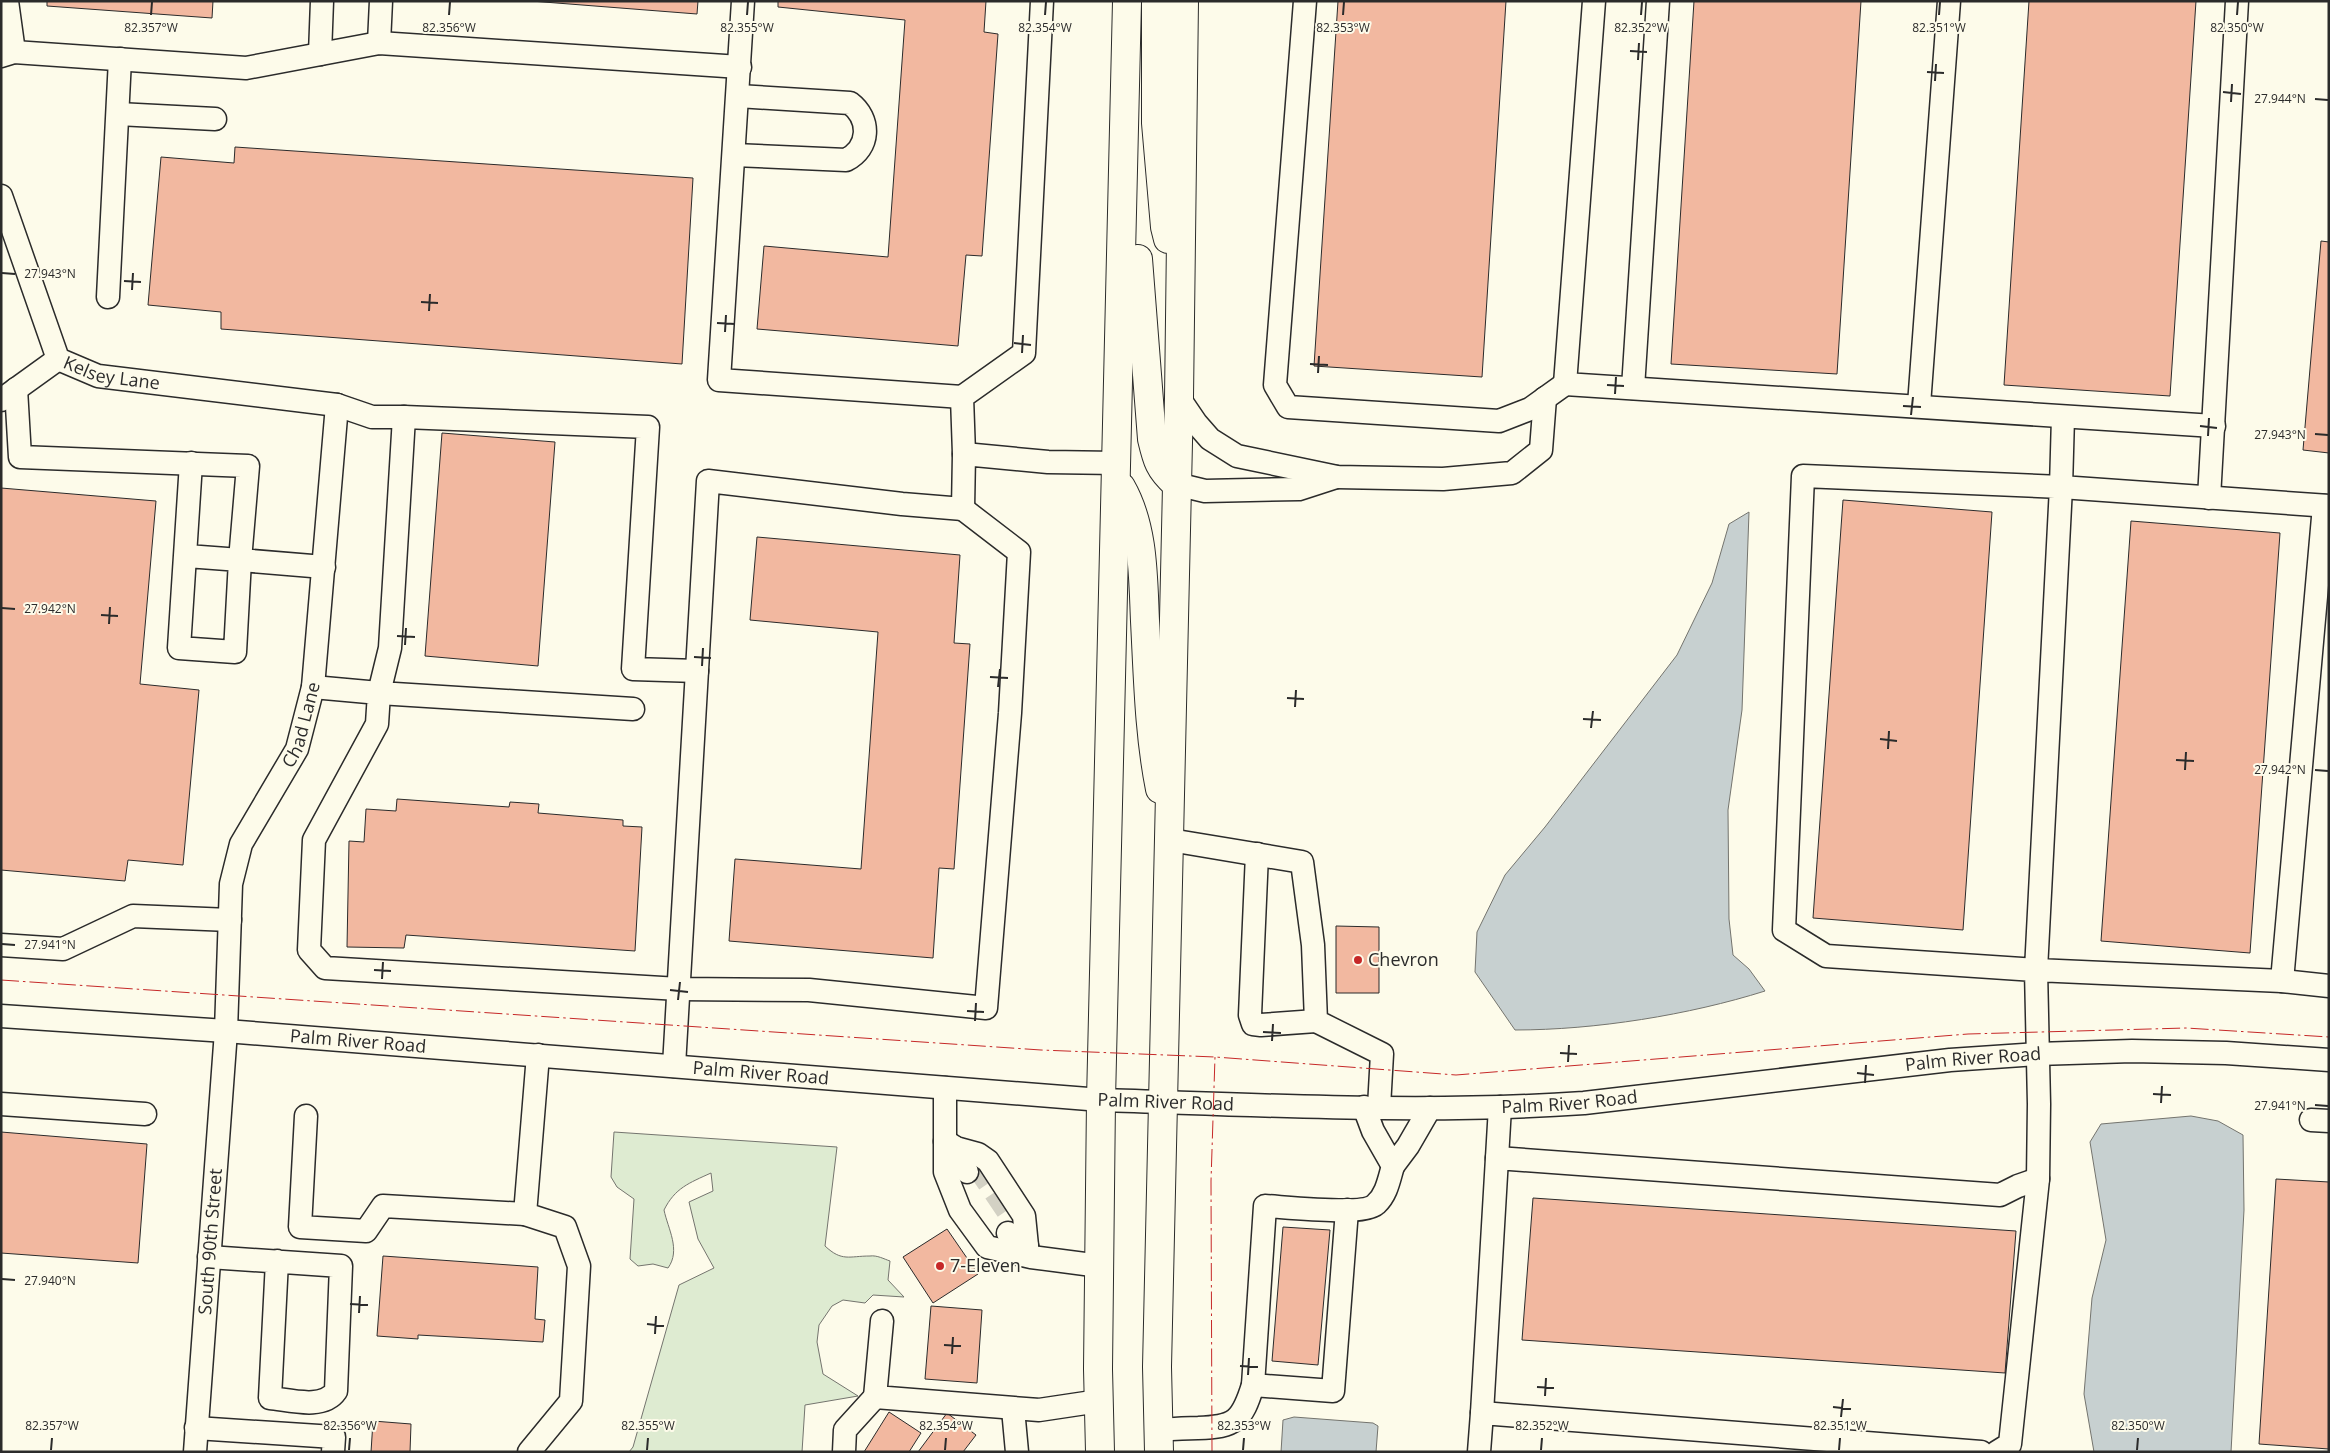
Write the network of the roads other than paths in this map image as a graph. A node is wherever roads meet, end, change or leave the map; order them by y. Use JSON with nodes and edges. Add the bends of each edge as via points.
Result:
{"nodes":[{"id":1,"x":7,"y":1,"type":"edge"},
{"id":2,"x":322,"y":1,"type":"edge"},
{"id":3,"x":381,"y":1,"type":"edge"},
{"id":4,"x":743,"y":1,"type":"edge"},
{"id":5,"x":1042,"y":1,"type":"edge"},
{"id":6,"x":1127,"y":1,"type":"edge"},
{"id":7,"x":1156,"y":1,"type":"edge"},
{"id":8,"x":1184,"y":1,"type":"edge"},
{"id":9,"x":1305,"y":1,"type":"edge"},
{"id":10,"x":1594,"y":1,"type":"edge"},
{"id":11,"x":1658,"y":1,"type":"edge"},
{"id":12,"x":1949,"y":1,"type":"edge"},
{"id":13,"x":2237,"y":1,"type":"edge"},
{"id":14,"x":379,"y":43,"type":"junction"},
{"id":15,"x":7,"y":54,"type":"edge"},
{"id":16,"x":320,"y":54,"type":"junction"},
{"id":17,"x":120,"y":59,"type":"junction"},
{"id":18,"x":740,"y":67,"type":"junction"},
{"id":19,"x":738,"y":96,"type":"junction"},
{"id":20,"x":1126,"y":111,"type":"junction"},
{"id":21,"x":118,"y":114,"type":"junction"},
{"id":22,"x":215,"y":119,"type":"dead end"},
{"id":23,"x":734,"y":155,"type":"junction"},
{"id":24,"x":1,"y":196,"type":"edge"},
{"id":25,"x":1180,"y":284,"type":"junction"},
{"id":26,"x":108,"y":298,"type":"dead end"},
{"id":27,"x":58,"y":359,"type":"junction"},
{"id":28,"x":1565,"y":384,"type":"junction"},
{"id":29,"x":1632,"y":388,"type":"junction"},
{"id":30,"x":9,"y":394,"type":"edge"},
{"id":31,"x":962,"y":397,"type":"junction"},
{"id":32,"x":1179,"y":398,"type":"junction"},
{"id":33,"x":1545,"y":398,"type":"junction"},
{"id":34,"x":338,"y":405,"type":"junction"},
{"id":35,"x":1919,"y":405,"type":"junction"},
{"id":36,"x":404,"y":417,"type":"junction"},
{"id":37,"x":2064,"y":417,"type":"junction"},
{"id":38,"x":2214,"y":426,"type":"junction"},
{"id":39,"x":964,"y":454,"type":"junction"},
{"id":40,"x":191,"y":463,"type":"junction"},
{"id":41,"x":1117,"y":471,"type":"junction"},
{"id":42,"x":1337,"y":477,"type":"junction"},
{"id":43,"x":1176,"y":484,"type":"junction"},
{"id":44,"x":2061,"y":487,"type":"junction"},
{"id":45,"x":2210,"y":498,"type":"junction"},
{"id":46,"x":2326,"y":506,"type":"edge"},
{"id":47,"x":963,"y":509,"type":"junction"},
{"id":48,"x":187,"y":556,"type":"junction"},
{"id":49,"x":240,"y":560,"type":"junction"},
{"id":50,"x":324,"y":567,"type":"junction"},
{"id":51,"x":697,"y":671,"type":"junction"},
{"id":52,"x":313,"y":687,"type":"junction"},
{"id":53,"x":379,"y":693,"type":"junction"},
{"id":54,"x":633,"y":709,"type":"dead end"},
{"id":55,"x":1170,"y":840,"type":"junction"},
{"id":56,"x":1257,"y":854,"type":"junction"},
{"id":57,"x":230,"y":920,"type":"junction"},
{"id":58,"x":1,"y":945,"type":"edge"},
{"id":59,"x":2036,"y":970,"type":"junction"},
{"id":60,"x":2282,"y":981,"type":"junction"},
{"id":61,"x":2329,"y":986,"type":"edge"},
{"id":62,"x":679,"y":989,"type":"junction"},
{"id":63,"x":1,"y":1016,"type":"edge"},
{"id":64,"x":1316,"y":1021,"type":"junction"},
{"id":65,"x":226,"y":1031,"type":"junction"},
{"id":66,"x":2037,"y":1054,"type":"junction"},
{"id":67,"x":538,"y":1055,"type":"junction"},
{"id":68,"x":2329,"y":1060,"type":"edge"},
{"id":69,"x":674,"y":1066,"type":"junction"},
{"id":70,"x":945,"y":1088,"type":"junction"},
{"id":71,"x":1101,"y":1100,"type":"junction"},
{"id":72,"x":1162,"y":1102,"type":"junction"},
{"id":73,"x":1,"y":1104,"type":"edge"},
{"id":74,"x":1371,"y":1107,"type":"junction"},
{"id":75,"x":1500,"y":1107,"type":"junction"},
{"id":76,"x":1430,"y":1108,"type":"junction"},
{"id":77,"x":145,"y":1114,"type":"dead end"},
{"id":78,"x":306,"y":1116,"type":"dead end"},
{"id":79,"x":951,"y":1144,"type":"junction"},
{"id":80,"x":1497,"y":1158,"type":"junction"},
{"id":81,"x":1393,"y":1166,"type":"junction"},
{"id":82,"x":971,"y":1168,"type":"tunnel mouth"},
{"id":83,"x":2038,"y":1179,"type":"junction"},
{"id":84,"x":1347,"y":1210,"type":"junction"},
{"id":85,"x":525,"y":1214,"type":"junction"},
{"id":86,"x":1021,"y":1241,"type":"junction"},
{"id":87,"x":209,"y":1256,"type":"junction"},
{"id":88,"x":277,"y":1261,"type":"junction"},
{"id":89,"x":1100,"y":1266,"type":"junction"},
{"id":90,"x":882,"y":1321,"type":"dead end"},
{"id":91,"x":1253,"y":1385,"type":"junction"},
{"id":92,"x":875,"y":1397,"type":"junction"},
{"id":93,"x":270,"y":1398,"type":"junction"},
{"id":94,"x":1099,"y":1401,"type":"junction"},
{"id":95,"x":1013,"y":1409,"type":"junction"},
{"id":96,"x":1482,"y":1413,"type":"junction"},
{"id":97,"x":196,"y":1428,"type":"junction"},
{"id":98,"x":267,"y":1433,"type":"junction"},
{"id":99,"x":1159,"y":1441,"type":"edge"},
{"id":100,"x":195,"y":1452,"type":"edge"},
{"id":101,"x":333,"y":1452,"type":"edge"},
{"id":102,"x":529,"y":1452,"type":"edge"},
{"id":103,"x":844,"y":1452,"type":"edge"},
{"id":104,"x":1017,"y":1452,"type":"edge"},
{"id":105,"x":1100,"y":1452,"type":"edge"},
{"id":106,"x":1479,"y":1452,"type":"edge"},
{"id":107,"x":1981,"y":1452,"type":"edge"},
{"id":108,"x":1997,"y":1452,"type":"edge"}],
"edges":[{"from":1,"to":15,"type":"street"},
{"from":2,"to":16,"type":"street"},
{"from":3,"to":14,"type":"street"},
{"from":4,"to":18,"type":"street"},
{"from":5,"to":31,"type":"street","via":[[1024,353]]},
{"from":6,"to":20,"type":"main road"},
{"from":7,"to":25,"type":"main road","via":[[1156,123],[1165,227]]},
{"from":8,"to":25,"type":"main road"},
{"from":9,"to":33,"type":"street","via":[[1275,385],[1288,407],[1499,421],[1530,409]]},
{"from":10,"to":28,"type":"street"},
{"from":11,"to":29,"type":"street"},
{"from":12,"to":35,"type":"street"},
{"from":13,"to":38,"type":"street"},
{"from":14,"to":16,"type":"street"},
{"from":14,"to":18,"type":"street"},
{"from":15,"to":17,"type":"street"},
{"from":16,"to":17,"type":"street","via":[[246,68]]},
{"from":17,"to":21,"type":"street"},
{"from":18,"to":19,"type":"street"},
{"from":19,"to":23,"type":"street"},
{"from":19,"to":23,"type":"street","via":[[850,103],[861,111],[865,126],[863,145],[857,154],[846,160]]},
{"from":20,"to":41,"type":"main road"},
{"from":20,"to":43,"type":"main road","via":[[1152,439],[1157,461],[1164,474]]},
{"from":21,"to":22,"type":"street"},
{"from":21,"to":26,"type":"street"},
{"from":23,"to":31,"type":"street","via":[[718,380]]},
{"from":24,"to":27,"type":"street","name":"Kelsey Lane"},
{"from":25,"to":32,"type":"main road"},
{"from":27,"to":30,"type":"street"},
{"from":27,"to":34,"type":"street","name":"Kelsey Lane","via":[[98,376]]},
{"from":28,"to":29,"type":"street"},
{"from":28,"to":33,"type":"street"},
{"from":29,"to":35,"type":"street"},
{"from":30,"to":40,"type":"street","via":[[20,457]]},
{"from":31,"to":39,"type":"street"},
{"from":32,"to":42,"type":"street","via":[[1210,439],[1237,456]]},
{"from":32,"to":43,"type":"main road"},
{"from":33,"to":42,"type":"street","via":[[1541,450],[1512,473],[1443,479]]},
{"from":34,"to":36,"type":"street","name":"Kelsey Lane","via":[[372,417]]},
{"from":34,"to":50,"type":"street","name":"Chad Lane"},
{"from":35,"to":37,"type":"street"},
{"from":36,"to":51,"type":"street","name":"Kelsey Lane","via":[[648,427],[633,669]]},
{"from":36,"to":53,"type":"street","via":[[390,648]]},
{"from":37,"to":38,"type":"street"},
{"from":37,"to":44,"type":"street"},
{"from":38,"to":45,"type":"street"},
{"from":39,"to":41,"type":"street"},
{"from":39,"to":47,"type":"street"},
{"from":40,"to":48,"type":"street"},
{"from":40,"to":49,"type":"street","via":[[248,466]]},
{"from":41,"to":55,"type":"main road","via":[[1133,514],[1142,566],[1152,750]]},
{"from":41,"to":71,"type":"main road"},
{"from":42,"to":43,"type":"street","via":[[1298,490],[1205,491]]},
{"from":43,"to":55,"type":"main road"},
{"from":44,"to":45,"type":"street"},
{"from":44,"to":59,"type":"street"},
{"from":44,"to":59,"type":"street","via":[[1803,476],[1784,930],[1826,956]]},
{"from":45,"to":46,"type":"street"},
{"from":46,"to":60,"type":"street"},
{"from":47,"to":51,"type":"street","via":[[708,481]]},
{"from":47,"to":62,"type":"street","via":[[1019,552],[1010,713],[986,1008],[809,990]]},
{"from":48,"to":49,"type":"street"},
{"from":48,"to":49,"type":"street","via":[[180,648],[189,649],[235,652]]},
{"from":49,"to":50,"type":"street"},
{"from":50,"to":52,"type":"street","name":"Chad Lane"},
{"from":51,"to":62,"type":"street"},
{"from":52,"to":53,"type":"street"},
{"from":52,"to":57,"type":"street","name":"Chad Lane","via":[[297,749],[241,844],[231,884]]},
{"from":53,"to":54,"type":"street"},
{"from":53,"to":62,"type":"street","via":[[377,724],[314,840],[309,950],[326,968]]},
{"from":55,"to":56,"type":"street"},
{"from":55,"to":72,"type":"main road"},
{"from":56,"to":64,"type":"street","via":[[1302,862],[1313,945]]},
{"from":56,"to":64,"type":"street","via":[[1250,1015],[1253,1024]]},
{"from":57,"to":58,"type":"street","via":[[133,916],[63,949]]},
{"from":57,"to":65,"type":"street","name":"Chad Lane"},
{"from":59,"to":60,"type":"street"},
{"from":59,"to":66,"type":"street"},
{"from":60,"to":61,"type":"street"},
{"from":62,"to":69,"type":"street"},
{"from":63,"to":65,"type":"street","name":"Palm River Road"},
{"from":64,"to":74,"type":"street","via":[[1382,1054]]},
{"from":65,"to":67,"type":"street","name":"Palm River Road"},
{"from":65,"to":87,"type":"street","name":"South 90th Street"},
{"from":66,"to":68,"type":"street","name":"Palm River Road","via":[[2132,1051]]},
{"from":66,"to":75,"type":"street","name":"Palm River Road","via":[[1950,1060],[1584,1103]]},
{"from":66,"to":83,"type":"street"},
{"from":67,"to":69,"type":"street","name":"Palm River Road"},
{"from":67,"to":85,"type":"street"},
{"from":69,"to":70,"type":"street","name":"Palm River Road"},
{"from":70,"to":71,"type":"street","name":"Palm River Road"},
{"from":70,"to":79,"type":"street"},
{"from":71,"to":72,"type":"street","name":"Palm River Road"},
{"from":71,"to":89,"type":"main road"},
{"from":72,"to":74,"type":"street","name":"Palm River Road"},
{"from":72,"to":99,"type":"main road","via":[[1157,1367]]},
{"from":73,"to":77,"type":"street"},
{"from":74,"to":76,"type":"street","name":"Palm River Road"},
{"from":74,"to":81,"type":"street","via":[[1372,1132]]},
{"from":75,"to":76,"type":"street","name":"Palm River Road"},
{"from":75,"to":80,"type":"street"},
{"from":76,"to":81,"type":"street"},
{"from":78,"to":85,"type":"street","via":[[300,1227],[366,1231],[383,1206]]},
{"from":79,"to":82,"type":"street"},
{"from":79,"to":86,"type":"street","via":[[988,1161],[1024,1216]]},
{"from":79,"to":86,"type":"street","via":[[945,1172],[960,1210],[987,1247]]},
{"from":80,"to":83,"type":"street","via":[[2000,1195]]},
{"from":80,"to":96,"type":"street"},
{"from":81,"to":84,"type":"street","via":[[1386,1192],[1375,1206]]},
{"from":83,"to":108,"type":"street","via":[[2010,1444]]},
{"from":84,"to":91,"type":"street","via":[[1265,1206]]},
{"from":84,"to":91,"type":"street","via":[[1333,1391]]},
{"from":85,"to":102,"type":"street","via":[[565,1227],[579,1266],[571,1401]]},
{"from":86,"to":89,"type":"street"},
{"from":87,"to":88,"type":"street"},
{"from":87,"to":97,"type":"street","name":"South 90th Street"},
{"from":88,"to":93,"type":"street"},
{"from":88,"to":93,"type":"street","via":[[341,1266],[336,1391],[330,1400],[320,1402]]},
{"from":89,"to":94,"type":"main road"},
{"from":90,"to":92,"type":"street"},
{"from":91,"to":99,"type":"street","via":[[1248,1402],[1227,1426]]},
{"from":92,"to":95,"type":"street"},
{"from":92,"to":103,"type":"street","via":[[845,1430]]},
{"from":93,"to":98,"type":"street"},
{"from":94,"to":95,"type":"street","via":[[1039,1410]]},
{"from":94,"to":105,"type":"main road"},
{"from":95,"to":104,"type":"street"},
{"from":96,"to":106,"type":"street"},
{"from":96,"to":107,"type":"street"},
{"from":97,"to":98,"type":"street"},
{"from":97,"to":100,"type":"street","name":"South 90th Street"},
{"from":98,"to":101,"type":"street","via":[[334,1437]]}]}
